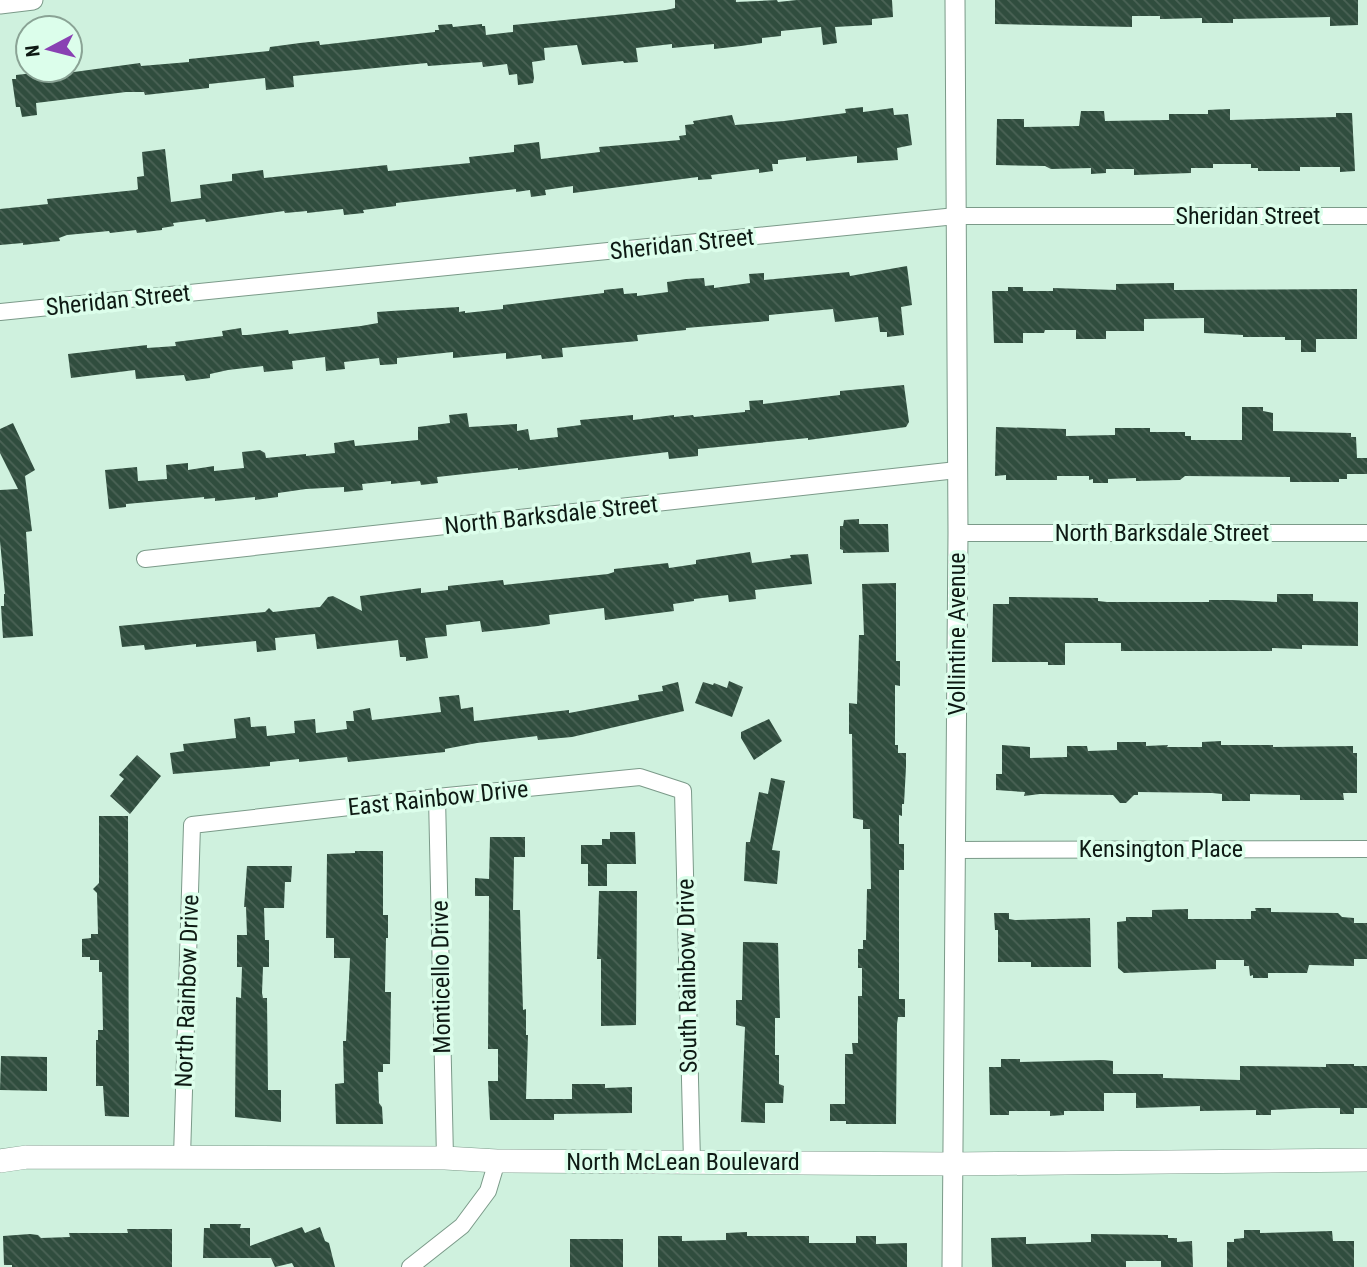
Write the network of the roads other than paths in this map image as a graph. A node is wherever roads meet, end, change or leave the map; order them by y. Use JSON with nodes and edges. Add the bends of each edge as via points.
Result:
{"nodes":[{"id":1,"x":33,"y":0,"type":"edge"},
{"id":2,"x":955,"y":0,"type":"edge"},
{"id":3,"x":0,"y":4,"type":"edge"},
{"id":4,"x":1367,"y":215,"type":"edge"},
{"id":5,"x":956,"y":216,"type":"junction"},
{"id":6,"x":0,"y":312,"type":"edge"},
{"id":7,"x":957,"y":470,"type":"junction"},
{"id":8,"x":958,"y":533,"type":"junction"},
{"id":9,"x":1367,"y":533,"type":"edge"},
{"id":10,"x":145,"y":559,"type":"dead end"},
{"id":11,"x":683,"y":791,"type":"joint"},
{"id":12,"x":437,"y":797,"type":"junction"},
{"id":13,"x":192,"y":825,"type":"joint"},
{"id":14,"x":1367,"y":849,"type":"edge"},
{"id":15,"x":955,"y":850,"type":"junction"},
{"id":16,"x":182,"y":1157,"type":"junction"},
{"id":17,"x":445,"y":1158,"type":"junction"},
{"id":18,"x":1367,"y":1160,"type":"edge"},
{"id":19,"x":0,"y":1161,"type":"edge"},
{"id":20,"x":497,"y":1161,"type":"junction"},
{"id":21,"x":692,"y":1162,"type":"junction"},
{"id":22,"x":953,"y":1164,"type":"junction"},
{"id":23,"x":410,"y":1267,"type":"edge"},
{"id":24,"x":952,"y":1267,"type":"edge"}],
"edges":[{"from":1,"to":3,"type":"street"},
{"from":2,"to":5,"type":"street","name":"Vollintine Avenue"},
{"from":4,"to":5,"type":"street","name":"Sheridan Street"},
{"from":5,"to":6,"type":"street","name":"Sheridan Street"},
{"from":5,"to":7,"type":"street","name":"Vollintine Avenue"},
{"from":7,"to":8,"type":"street","name":"Vollintine Avenue"},
{"from":7,"to":10,"type":"street","name":"North Barksdale Street"},
{"from":8,"to":9,"type":"street","name":"North Barksdale Street"},
{"from":8,"to":15,"type":"street","name":"Vollintine Avenue"},
{"from":11,"to":12,"type":"street","name":"East Rainbow Drive","via":[[640,778]]},
{"from":11,"to":21,"type":"street","name":"South Rainbow Drive"},
{"from":12,"to":13,"type":"street","name":"East Rainbow Drive"},
{"from":12,"to":17,"type":"street","name":"Monticello Drive"},
{"from":13,"to":16,"type":"street","name":"North Rainbow Drive"},
{"from":14,"to":15,"type":"street","name":"Kensington Place"},
{"from":15,"to":22,"type":"street","name":"Vollintine Avenue"},
{"from":16,"to":17,"type":"main road","name":"North McLean Boulevard"},
{"from":16,"to":19,"type":"main road","name":"North McLean Boulevard"},
{"from":17,"to":20,"type":"main road","name":"North McLean Boulevard"},
{"from":18,"to":22,"type":"main road","name":"North McLean Boulevard"},
{"from":20,"to":21,"type":"main road","name":"North McLean Boulevard"},
{"from":20,"to":23,"type":"street","via":[[488,1191],[462,1226]]},
{"from":21,"to":22,"type":"main road","name":"North McLean Boulevard"},
{"from":22,"to":24,"type":"street","name":"Vollintine Avenue"}]}
